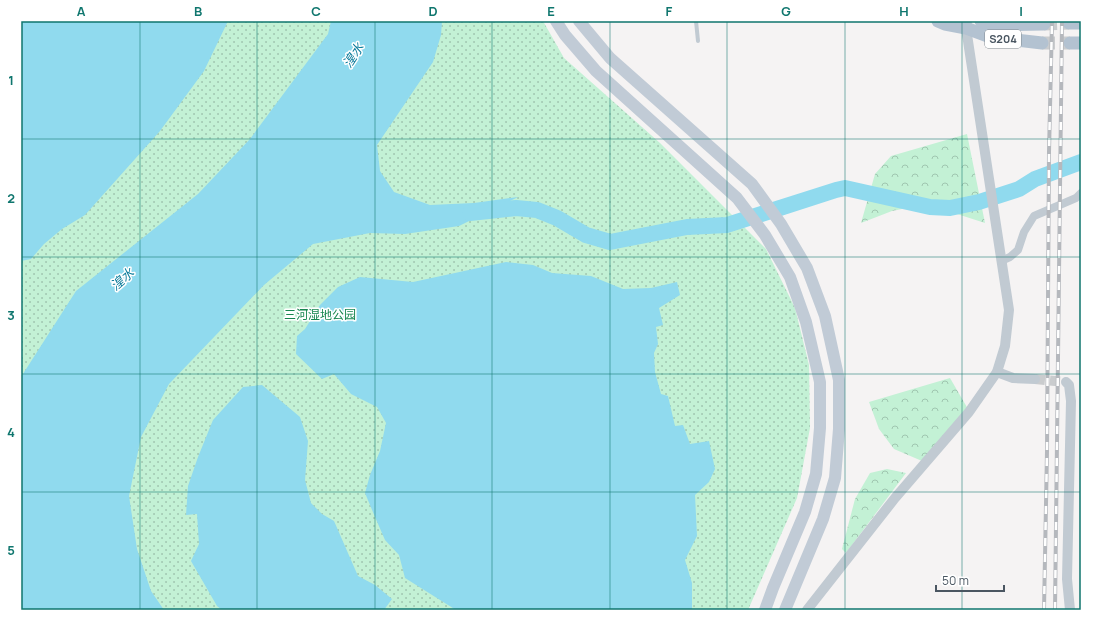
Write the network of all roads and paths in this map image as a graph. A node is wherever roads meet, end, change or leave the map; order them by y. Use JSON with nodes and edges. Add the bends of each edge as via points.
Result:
{"nodes":[{"id":1,"x":556,"y":21,"type":"edge"},
{"id":2,"x":579,"y":21,"type":"edge"},
{"id":3,"x":696,"y":21,"type":"edge"},
{"id":4,"x":938,"y":21,"type":"edge"},
{"id":5,"x":981,"y":21,"type":"edge"},
{"id":6,"x":967,"y":24,"type":"edge"},
{"id":7,"x":1044,"y":24,"type":"dead end"},
{"id":8,"x":698,"y":41,"type":"dead end"},
{"id":9,"x":1042,"y":42,"type":"tunnel mouth"},
{"id":10,"x":1081,"y":193,"type":"edge"},
{"id":11,"x":1001,"y":260,"type":"junction"},
{"id":12,"x":996,"y":372,"type":"junction"},
{"id":13,"x":1035,"y":379,"type":"tunnel mouth"},
{"id":14,"x":1066,"y":382,"type":"dead end"},
{"id":15,"x":765,"y":610,"type":"edge"},
{"id":16,"x":785,"y":610,"type":"edge"},
{"id":17,"x":807,"y":610,"type":"edge"},
{"id":18,"x":1070,"y":610,"type":"edge"}],
"edges":[{"from":1,"to":15,"type":"main road","via":[[596,71],[737,198],[790,277],[806,322],[820,382],[816,474],[805,512]]},
{"from":2,"to":16,"type":"main road","via":[[610,58],[752,184],[781,224],[807,268],[825,316],[839,380],[835,478],[823,518]]},
{"from":3,"to":8,"type":"lane"},
{"from":4,"to":6,"type":"main road","number":"S204","via":[[944,24]]},
{"from":5,"to":7,"type":"main road","number":"S204","via":[[994,25]]},
{"from":6,"to":9,"type":"main road","number":"S204","via":[[990,37]]},
{"from":6,"to":11,"type":"street"},
{"from":10,"to":11,"type":"street","via":[[1076,198],[1034,216],[1024,232],[1018,250]]},
{"from":11,"to":12,"type":"street","via":[[1009,310],[1004,346]]},
{"from":12,"to":13,"type":"street","via":[[1013,378]]},
{"from":12,"to":17,"type":"street","via":[[969,412],[894,498]]},
{"from":14,"to":18,"type":"street","via":[[1069,385],[1071,401],[1067,579]]}]}
